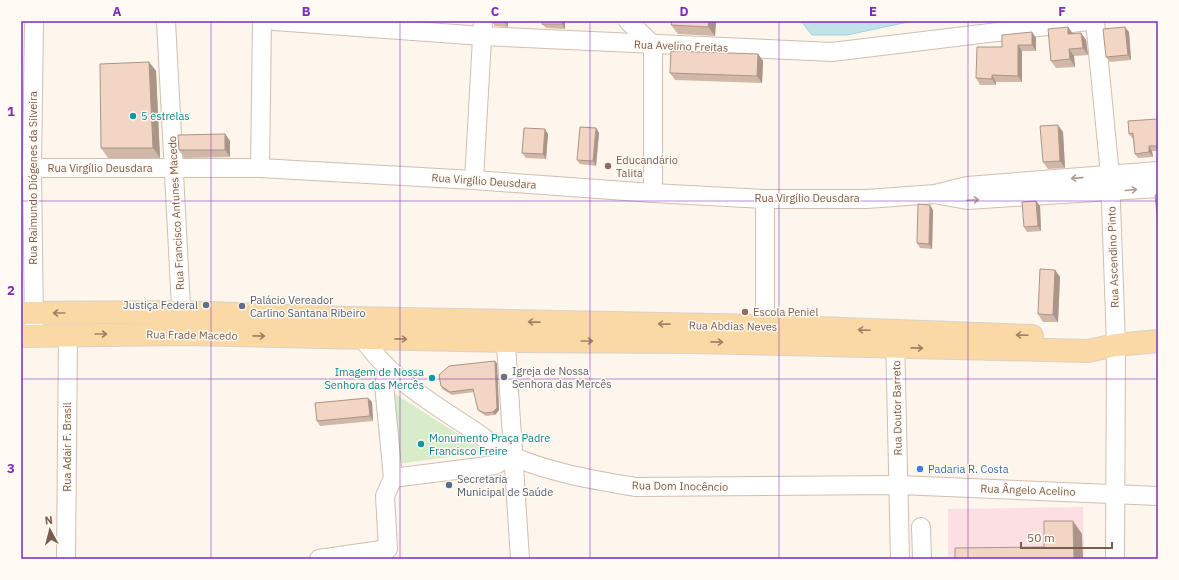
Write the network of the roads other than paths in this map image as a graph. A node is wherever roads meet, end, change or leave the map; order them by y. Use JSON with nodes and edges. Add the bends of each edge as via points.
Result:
{"nodes":[{"id":1,"x":34,"y":21,"type":"edge"},
{"id":2,"x":166,"y":21,"type":"edge"},
{"id":3,"x":262,"y":21,"type":"edge"},
{"id":4,"x":274,"y":21,"type":"edge"},
{"id":5,"x":628,"y":21,"type":"edge"},
{"id":6,"x":1088,"y":21,"type":"edge"},
{"id":7,"x":1095,"y":21,"type":"edge"},
{"id":8,"x":483,"y":28,"type":"edge"},
{"id":9,"x":653,"y":45,"type":"junction"},
{"id":10,"x":27,"y":168,"type":"edge"},
{"id":11,"x":174,"y":168,"type":"junction"},
{"id":12,"x":260,"y":168,"type":"junction"},
{"id":13,"x":1158,"y":171,"type":"edge"},
{"id":14,"x":474,"y":180,"type":"junction"},
{"id":15,"x":1110,"y":184,"type":"junction"},
{"id":16,"x":1158,"y":188,"type":"edge"},
{"id":17,"x":654,"y":193,"type":"junction"},
{"id":18,"x":765,"y":199,"type":"junction"},
{"id":19,"x":182,"y":312,"type":"junction"},
{"id":20,"x":27,"y":313,"type":"edge"},
{"id":21,"x":349,"y":318,"type":"junction"},
{"id":22,"x":765,"y":326,"type":"junction"},
{"id":23,"x":505,"y":331,"type":"junction"},
{"id":24,"x":694,"y":333,"type":"junction"},
{"id":25,"x":183,"y":334,"type":"junction"},
{"id":26,"x":28,"y":335,"type":"edge"},
{"id":27,"x":68,"y":335,"type":"junction"},
{"id":28,"x":362,"y":338,"type":"junction"},
{"id":29,"x":896,"y":340,"type":"junction"},
{"id":30,"x":1158,"y":341,"type":"edge"},
{"id":31,"x":1116,"y":345,"type":"junction"},
{"id":32,"x":388,"y":369,"type":"junction"},
{"id":33,"x":513,"y":456,"type":"junction"},
{"id":34,"x":393,"y":478,"type":"junction"},
{"id":35,"x":899,"y":485,"type":"junction"},
{"id":36,"x":1114,"y":494,"type":"junction"},
{"id":37,"x":1158,"y":496,"type":"edge"},
{"id":38,"x":921,"y":527,"type":"dead end"},
{"id":39,"x":66,"y":559,"type":"edge"},
{"id":40,"x":319,"y":559,"type":"edge"},
{"id":41,"x":520,"y":559,"type":"edge"},
{"id":42,"x":900,"y":559,"type":"edge"},
{"id":43,"x":922,"y":559,"type":"edge"},
{"id":44,"x":1115,"y":559,"type":"edge"}],
"edges":[{"from":1,"to":10,"type":"street","name":"Rua Raimundo Diógenes da Silveira"},
{"from":2,"to":11,"type":"street","name":"Rua Francisco Antunes Macedo"},
{"from":3,"to":12,"type":"street"},
{"from":4,"to":8,"type":"street","name":"Rua Avelino Freitas"},
{"from":5,"to":9,"type":"street"},
{"from":6,"to":9,"type":"street","name":"Rua Avelino Freitas","via":[[832,52]]},
{"from":7,"to":15,"type":"street","name":"Rua Ascendino Pinto"},
{"from":8,"to":9,"type":"street","name":"Rua Avelino Freitas"},
{"from":8,"to":14,"type":"street"},
{"from":9,"to":17,"type":"street"},
{"from":10,"to":11,"type":"street","name":"Rua Virgílio Deusdara"},
{"from":10,"to":20,"type":"street","name":"Rua Raimundo Diógenes da Silveira"},
{"from":11,"to":12,"type":"street","name":"Rua Virgílio Deusdara"},
{"from":11,"to":19,"type":"street","name":"Rua Francisco Antunes Macedo"},
{"from":12,"to":14,"type":"street","name":"Rua Virgílio Deusdara"},
{"from":13,"to":15,"type":"street","name":"Rua Virgílio Deusdara"},
{"from":14,"to":17,"type":"street","name":"Rua Virgílio Deusdara"},
{"from":15,"to":16,"type":"street","name":"Rua Virgílio Deusdara","one_way":true},
{"from":15,"to":18,"type":"street","name":"Rua Virgílio Deusdara","via":[[967,200],[935,194],[867,199]]},
{"from":15,"to":31,"type":"street","name":"Rua Ascendino Pinto"},
{"from":17,"to":18,"type":"street","name":"Rua Virgílio Deusdara"},
{"from":18,"to":22,"type":"street"},
{"from":19,"to":20,"type":"main road","name":"Rua Frade Macedo","one_way":true},
{"from":19,"to":21,"type":"main road","name":"Rua Frade Macedo"},
{"from":19,"to":25,"type":"street","name":"Rua Francisco Antunes Macedo"},
{"from":20,"to":26,"type":"street","name":"Rua Raimundo Diógenes da Silveira"},
{"from":21,"to":23,"type":"main road","name":"Rua Abdias Neves"},
{"from":21,"to":28,"type":"street","name":"Rua Dom Inocêncio"},
{"from":22,"to":24,"type":"main road","name":"Rua Abdias Neves"},
{"from":29,"to":22,"type":"main road","name":"Rua Abdias Neves","one_way":true},
{"from":23,"to":24,"type":"main road","name":"Rua Abdias Neves"},
{"from":28,"to":23,"type":"main road","name":"Rua Abdias Neves","one_way":true},
{"from":23,"to":33,"type":"street"},
{"from":24,"to":29,"type":"main road","name":"Rua Abdias Neves","one_way":true},
{"from":27,"to":25,"type":"main road","name":"Rua Frade Macedo","one_way":true},
{"from":25,"to":28,"type":"main road","name":"Rua Frade Macedo","one_way":true},
{"from":26,"to":27,"type":"main road","name":"Rua Frade Macedo"},
{"from":27,"to":39,"type":"street","name":"Rua Adair F. Brasil"},
{"from":28,"to":32,"type":"street","name":"Rua Dom Inocêncio"},
{"from":29,"to":31,"type":"main road","name":"Rua Abdias Neves","via":[[1086,338]]},
{"from":29,"to":35,"type":"street","name":"Rua Doutor Barreto"},
{"from":30,"to":31,"type":"main road","name":"Rua Abdias Neves"},
{"from":31,"to":36,"type":"street","name":"Rua Ascendino Pinto"},
{"from":32,"to":33,"type":"street","name":"Rua Dom Inocêncio","via":[[423,398]]},
{"from":32,"to":34,"type":"street","via":[[384,385]]},
{"from":33,"to":34,"type":"street","via":[[495,465]]},
{"from":33,"to":35,"type":"street","name":"Rua Dom Inocêncio","via":[[560,471],[635,486]]},
{"from":33,"to":41,"type":"street"},
{"from":34,"to":40,"type":"street","via":[[385,496],[388,549]]},
{"from":35,"to":36,"type":"street","name":"Rua Ângelo Acelino"},
{"from":35,"to":42,"type":"street","name":"Rua Doutor Barreto"},
{"from":36,"to":37,"type":"street","name":"Rua Ângelo Acelino"},
{"from":36,"to":44,"type":"street","name":"Rua Ascendino Pinto"},
{"from":38,"to":43,"type":"street"}]}
